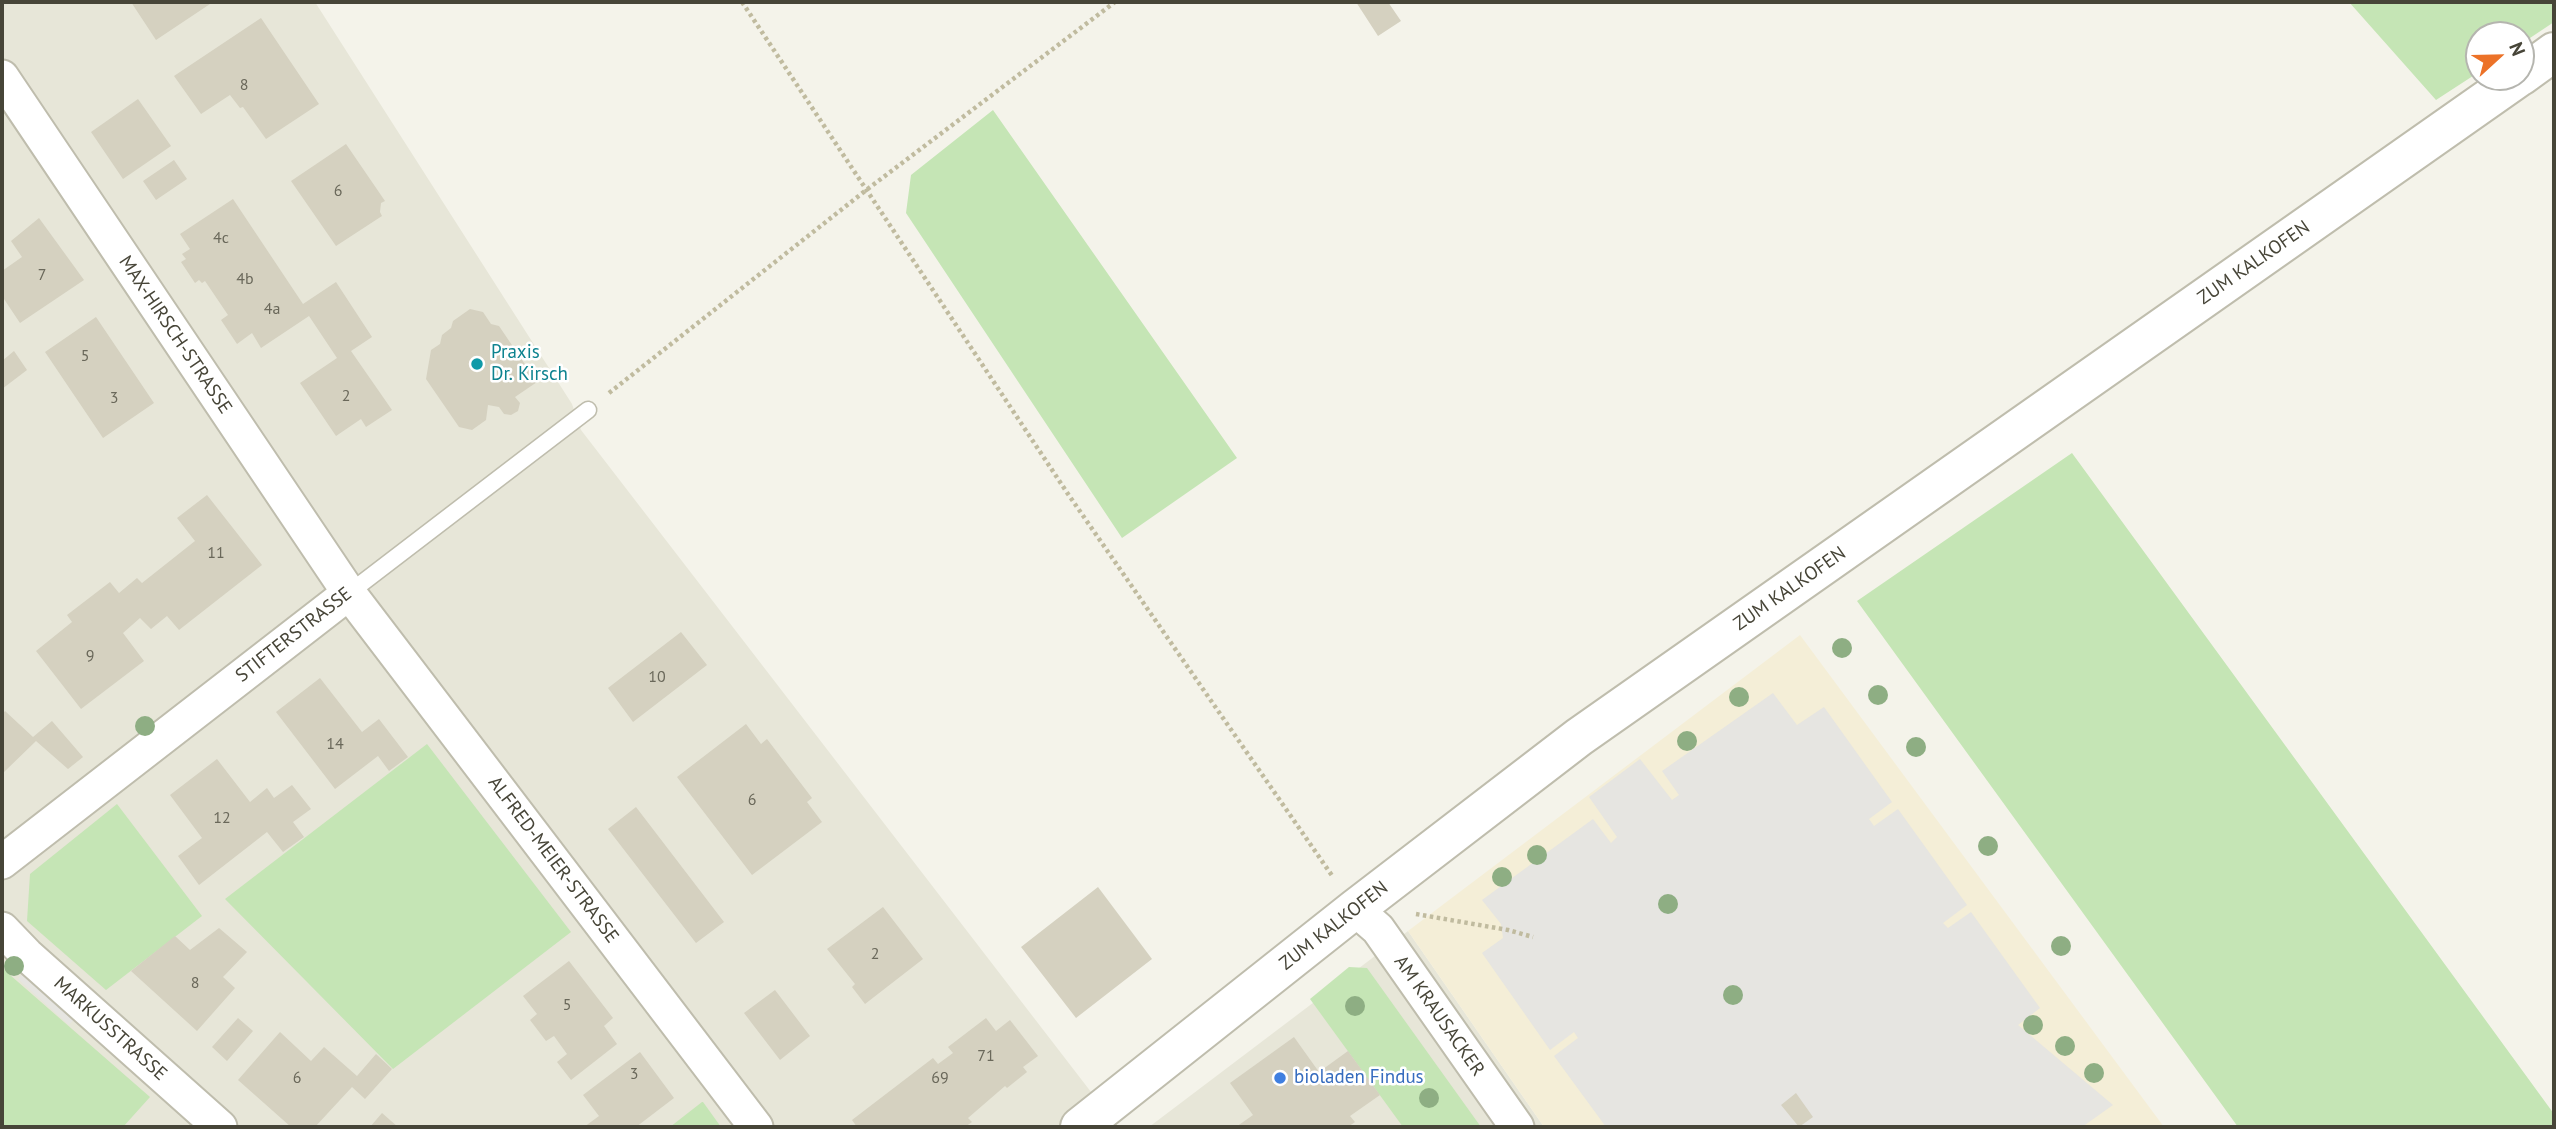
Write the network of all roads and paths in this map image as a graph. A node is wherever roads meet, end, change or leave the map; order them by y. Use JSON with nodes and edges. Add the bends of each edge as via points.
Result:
{"nodes":[{"id":1,"x":742,"y":2,"type":"edge"},
{"id":2,"x":1115,"y":2,"type":"edge"},
{"id":3,"x":2554,"y":52,"type":"edge"},
{"id":4,"x":2535,"y":65,"type":"edge"},
{"id":5,"x":2,"y":77,"type":"edge"},
{"id":6,"x":2499,"y":91,"type":"edge"},
{"id":7,"x":865,"y":191,"type":"junction"},
{"id":8,"x":588,"y":410,"type":"joint"},
{"id":9,"x":349,"y":593,"type":"junction"},
{"id":10,"x":2,"y":862,"type":"edge"},
{"id":11,"x":1355,"y":909,"type":"junction"},
{"id":12,"x":1409,"y":910,"type":"dead end"},
{"id":13,"x":2,"y":929,"type":"edge"},
{"id":14,"x":1532,"y":937,"type":"dead end"},
{"id":15,"x":220,"y":1127,"type":"edge"},
{"id":16,"x":756,"y":1127,"type":"edge"},
{"id":17,"x":1080,"y":1127,"type":"edge"},
{"id":18,"x":1517,"y":1127,"type":"edge"}],
"edges":[{"from":1,"to":7,"type":"path"},
{"from":2,"to":7,"type":"path"},
{"from":3,"to":4,"type":"street","name":"ZUM KALKOFEN"},
{"from":5,"to":9,"type":"street","name":"MAX-HIRSCH-STRASSE"},
{"from":6,"to":11,"type":"street","name":"ZUM KALKOFEN","via":[[1579,737]]},
{"from":7,"to":8,"type":"path"},
{"from":7,"to":11,"type":"path"},
{"from":8,"to":9,"type":"lane","name":"STIFTERSTRASSE"},
{"from":9,"to":10,"type":"street","name":"STIFTERSTRASSE"},
{"from":9,"to":16,"type":"street","name":"ALFRED-MEIER-STRASSE"},
{"from":11,"to":17,"type":"street","name":"ZUM KALKOFEN"},
{"from":11,"to":18,"type":"street","name":"AM KRAUSACKER","via":[[1378,929]]},
{"from":12,"to":14,"type":"path"},
{"from":13,"to":15,"type":"street","name":"MARKUSSTRASSE"}]}
